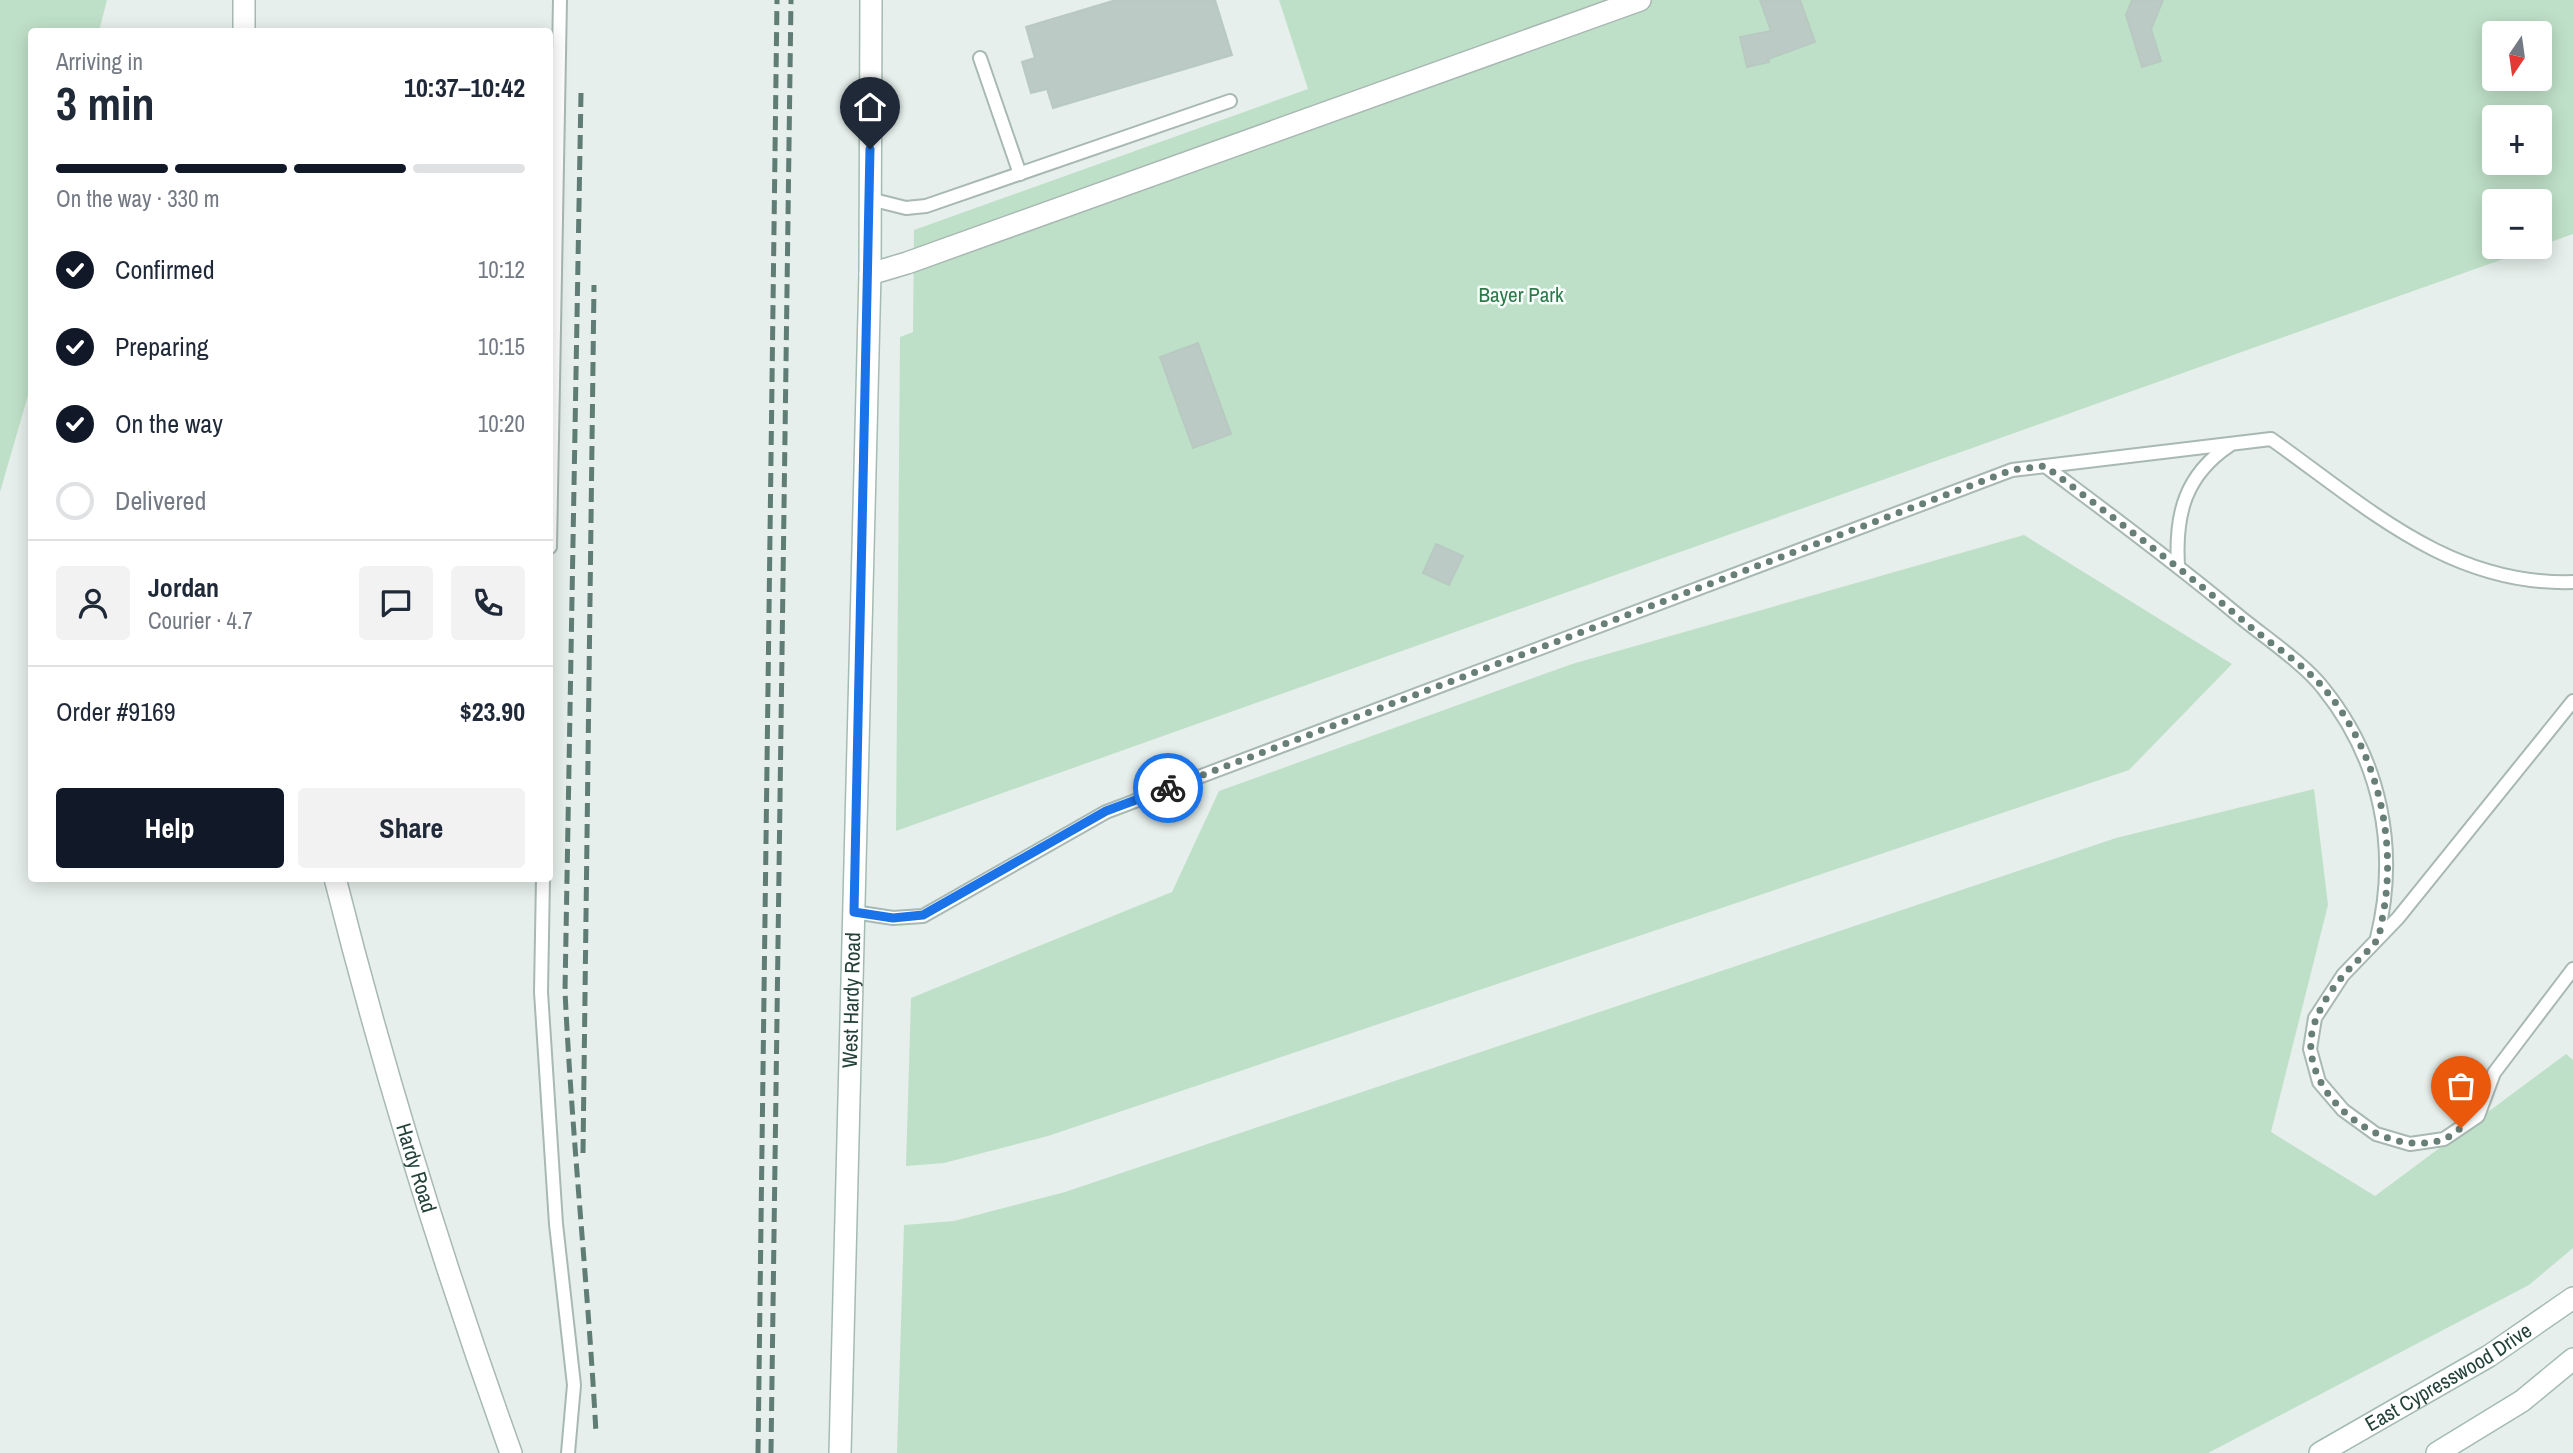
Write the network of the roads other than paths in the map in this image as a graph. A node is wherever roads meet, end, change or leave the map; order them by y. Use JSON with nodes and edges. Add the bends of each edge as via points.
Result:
{"nodes":[{"id":1,"x":244,"y":0,"type":"edge"},
{"id":2,"x":560,"y":0,"type":"edge"},
{"id":3,"x":871,"y":0,"type":"edge"},
{"id":4,"x":1640,"y":0,"type":"edge"},
{"id":5,"x":244,"y":28,"type":"edge"},
{"id":6,"x":980,"y":58,"type":"dead end"},
{"id":7,"x":1230,"y":101,"type":"dead end"},
{"id":8,"x":1020,"y":174,"type":"junction"},
{"id":9,"x":870,"y":199,"type":"junction"},
{"id":10,"x":870,"y":274,"type":"junction"},
{"id":11,"x":553,"y":383,"type":"edge"},
{"id":12,"x":2233,"y":443,"type":"junction"},
{"id":13,"x":2045,"y":466,"type":"junction"},
{"id":14,"x":2178,"y":565,"type":"junction"},
{"id":15,"x":2573,"y":582,"type":"edge"},
{"id":16,"x":2573,"y":701,"type":"edge"},
{"id":17,"x":336,"y":882,"type":"edge"},
{"id":18,"x":543,"y":882,"type":"edge"},
{"id":19,"x":854,"y":912,"type":"junction"},
{"id":20,"x":2376,"y":940,"type":"junction"},
{"id":21,"x":2573,"y":969,"type":"edge"},
{"id":22,"x":2573,"y":1298,"type":"edge"},
{"id":23,"x":2573,"y":1359,"type":"edge"},
{"id":24,"x":510,"y":1453,"type":"edge"},
{"id":25,"x":568,"y":1453,"type":"edge"},
{"id":26,"x":840,"y":1453,"type":"edge"},
{"id":27,"x":2320,"y":1453,"type":"edge"},
{"id":28,"x":2437,"y":1453,"type":"edge"}],
"edges":[{"from":1,"to":5,"type":"main road"},
{"from":2,"to":11,"type":"lane"},
{"from":3,"to":9,"type":"main road","name":"West Hardy Road"},
{"from":4,"to":10,"type":"main road"},
{"from":6,"to":8,"type":"lane"},
{"from":7,"to":8,"type":"lane"},
{"from":8,"to":9,"type":"lane","via":[[926,206],[906,208]]},
{"from":9,"to":10,"type":"main road","name":"West Hardy Road"},
{"from":10,"to":19,"type":"main road","name":"West Hardy Road"},
{"from":12,"to":13,"type":"lane"},
{"from":12,"to":14,"type":"lane","via":[[2204,467],[2184,498],[2176,531]]},
{"from":12,"to":15,"type":"lane","via":[[2271,439],[2425,548],[2482,572],[2543,583]]},
{"from":13,"to":14,"type":"lane"},
{"from":13,"to":19,"type":"lane","via":[[2012,470],[1106,811],[923,915],[893,918]]},
{"from":14,"to":20,"type":"lane","via":[[2322,686],[2355,734],[2377,788],[2388,847],[2385,899]]},
{"from":16,"to":20,"type":"lane"},
{"from":17,"to":24,"type":"main road","name":"Hardy Road","via":[[369,1013],[449,1278]]},
{"from":18,"to":25,"type":"lane","via":[[544,1033],[556,1224],[574,1385]]},
{"from":19,"to":26,"type":"main road","name":"West Hardy Road"},
{"from":20,"to":21,"type":"lane","via":[[2343,975],[2315,1018],[2310,1049],[2319,1082],[2343,1110],[2376,1134],[2410,1143],[2444,1139],[2478,1116],[2494,1073]]},
{"from":22,"to":27,"type":"main road","name":"East Cypresswood Drive","via":[[2488,1356]]},
{"from":23,"to":28,"type":"main road","via":[[2522,1401]]}]}
